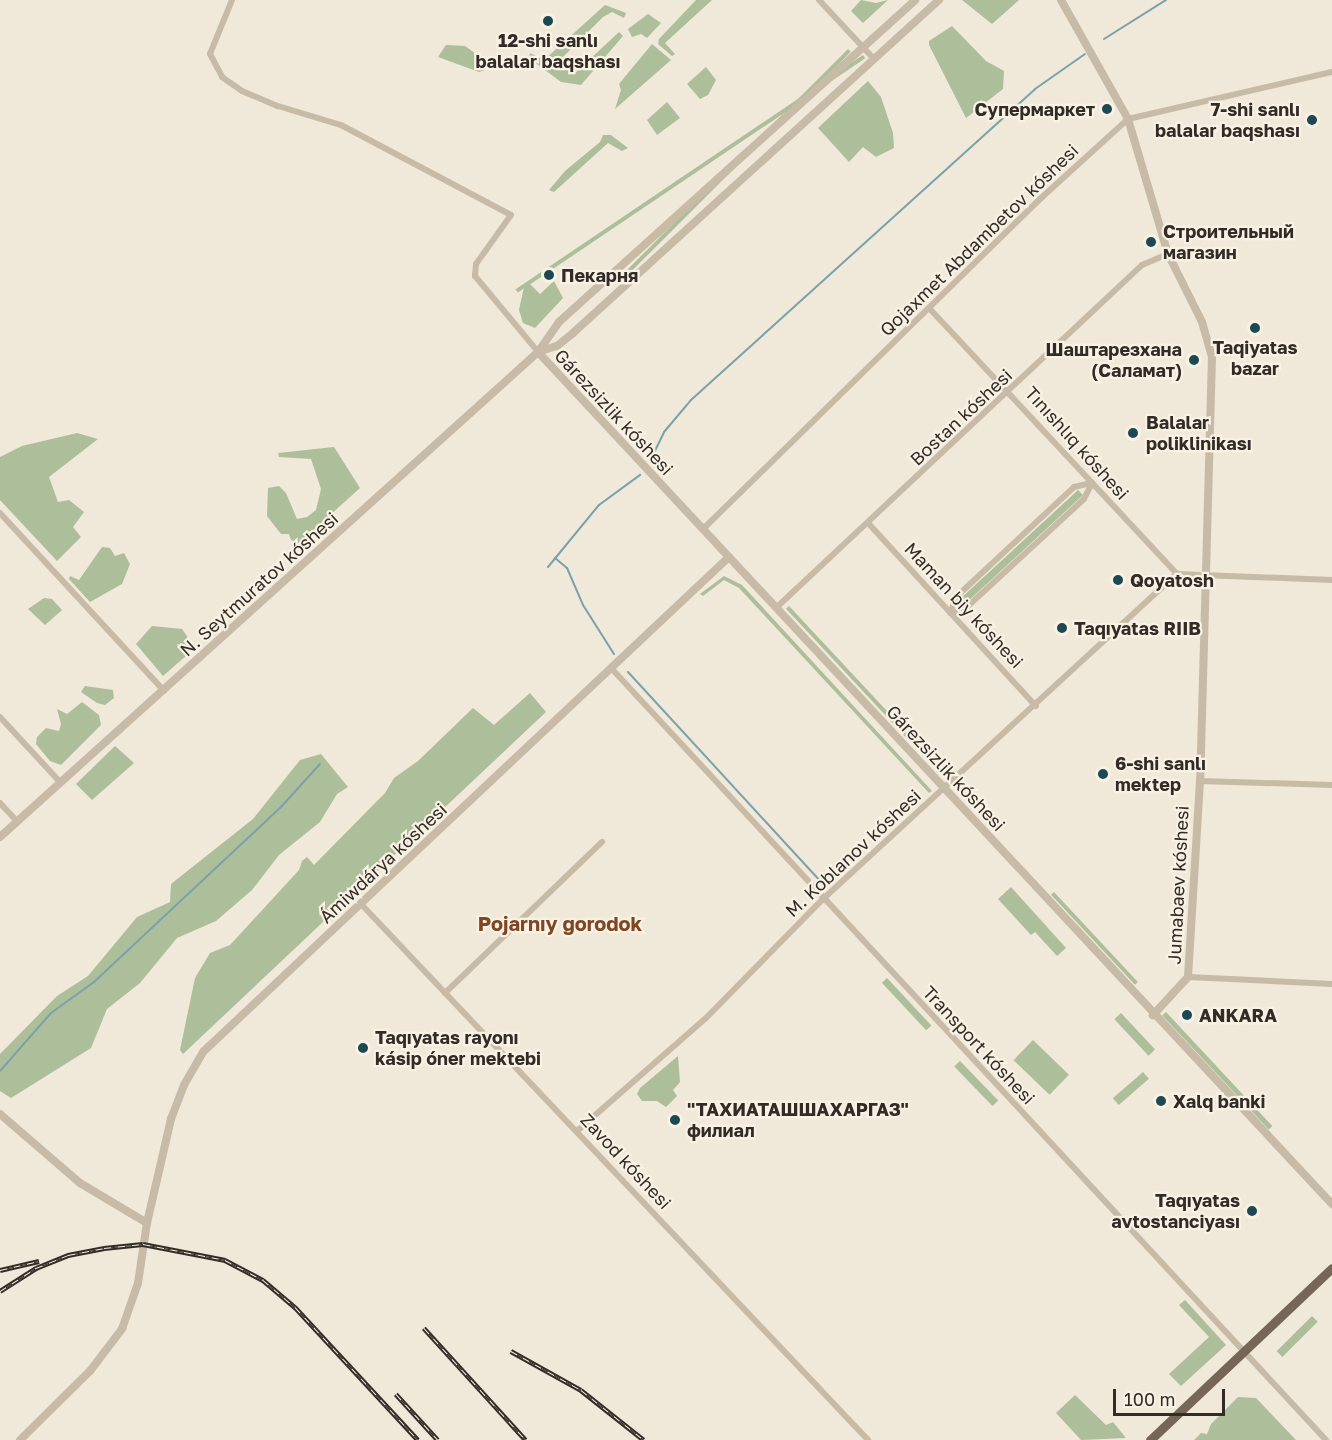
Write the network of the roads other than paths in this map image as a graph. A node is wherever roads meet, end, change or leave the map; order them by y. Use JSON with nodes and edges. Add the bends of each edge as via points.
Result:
{"nodes":[{"id":1,"x":232,"y":0,"type":"edge"},
{"id":2,"x":819,"y":0,"type":"edge"},
{"id":3,"x":915,"y":0,"type":"edge"},
{"id":4,"x":939,"y":0,"type":"edge"},
{"id":5,"x":1061,"y":0,"type":"edge"},
{"id":6,"x":864,"y":47,"type":"junction"},
{"id":7,"x":874,"y":59,"type":"junction"},
{"id":8,"x":1332,"y":72,"type":"edge"},
{"id":9,"x":1128,"y":119,"type":"junction"},
{"id":10,"x":1168,"y":254,"type":"junction"},
{"id":11,"x":929,"y":308,"type":"junction"},
{"id":12,"x":538,"y":352,"type":"junction"},
{"id":13,"x":1011,"y":391,"type":"junction"},
{"id":14,"x":1092,"y":483,"type":"junction"},
{"id":15,"x":0,"y":513,"type":"edge"},
{"id":16,"x":869,"y":524,"type":"junction"},
{"id":17,"x":703,"y":529,"type":"junction"},
{"id":18,"x":729,"y":557,"type":"junction"},
{"id":19,"x":1177,"y":574,"type":"junction"},
{"id":20,"x":1204,"y":575,"type":"junction"},
{"id":21,"x":1332,"y":580,"type":"edge"},
{"id":22,"x":777,"y":607,"type":"junction"},
{"id":23,"x":951,"y":613,"type":"junction"},
{"id":24,"x":612,"y":669,"type":"junction"},
{"id":25,"x":164,"y":690,"type":"junction"},
{"id":26,"x":1036,"y":706,"type":"junction"},
{"id":27,"x":0,"y":717,"type":"edge"},
{"id":28,"x":1200,"y":781,"type":"junction"},
{"id":29,"x":61,"y":783,"type":"junction"},
{"id":30,"x":1332,"y":785,"type":"edge"},
{"id":31,"x":945,"y":789,"type":"junction"},
{"id":32,"x":0,"y":803,"type":"edge"},
{"id":33,"x":18,"y":822,"type":"junction"},
{"id":34,"x":0,"y":837,"type":"edge"},
{"id":35,"x":602,"y":842,"type":"dead end"},
{"id":36,"x":823,"y":899,"type":"junction"},
{"id":37,"x":361,"y":904,"type":"junction"},
{"id":38,"x":1188,"y":977,"type":"junction"},
{"id":39,"x":1332,"y":984,"type":"edge"},
{"id":40,"x":445,"y":993,"type":"junction"},
{"id":41,"x":1153,"y":1015,"type":"junction"},
{"id":42,"x":0,"y":1114,"type":"edge"},
{"id":43,"x":577,"y":1131,"type":"junction"},
{"id":44,"x":1332,"y":1204,"type":"edge"},
{"id":45,"x":147,"y":1223,"type":"junction"},
{"id":46,"x":1332,"y":1268,"type":"edge"},
{"id":47,"x":1242,"y":1352,"type":"junction"},
{"id":48,"x":20,"y":1440,"type":"edge"},
{"id":49,"x":868,"y":1440,"type":"edge"},
{"id":50,"x":1150,"y":1440,"type":"edge"},
{"id":51,"x":1326,"y":1440,"type":"edge"}],
"edges":[{"from":1,"to":12,"type":"street","via":[[210,54],[222,77],[242,91],[278,106],[340,125],[512,215],[476,264],[475,276]]},
{"from":2,"to":6,"type":"street"},
{"from":3,"to":6,"type":"street"},
{"from":4,"to":7,"type":"street"},
{"from":5,"to":9,"type":"street","name":"Jumabaev kóshesi"},
{"from":6,"to":7,"type":"street"},
{"from":6,"to":12,"type":"street","via":[[560,322]]},
{"from":7,"to":12,"type":"street","via":[[573,333],[558,346]]},
{"from":8,"to":9,"type":"street"},
{"from":9,"to":10,"type":"street","name":"Jumabaev kóshesi"},
{"from":9,"to":11,"type":"street","name":"Qojaxmet Abdambetov kóshesi"},
{"from":10,"to":13,"type":"street","name":"Bostan kóshesi","via":[[1142,265]]},
{"from":10,"to":20,"type":"street","name":"Jumabaev kóshesi","via":[[1202,322],[1212,357]]},
{"from":11,"to":13,"type":"street","name":"Tınıshlıq kóshesi"},
{"from":11,"to":17,"type":"street","name":"Qojaxmet Abdambetov kóshesi"},
{"from":12,"to":17,"type":"street","name":"Gárezsizlik kóshesi"},
{"from":12,"to":25,"type":"street","name":"N. Seytmuratov kóshesi"},
{"from":13,"to":14,"type":"street","name":"Tınıshlıq kóshesi"},
{"from":13,"to":16,"type":"street","name":"Bostan kóshesi"},
{"from":14,"to":19,"type":"street","name":"Tınıshlıq kóshesi"},
{"from":14,"to":23,"type":"street","via":[[1084,499],[999,578],[965,609]]},
{"from":14,"to":23,"type":"street","via":[[1074,487],[955,598]]},
{"from":15,"to":25,"type":"street"},
{"from":16,"to":22,"type":"street","name":"Bostan kóshesi"},
{"from":16,"to":23,"type":"street","name":"Maman biy kóshesi"},
{"from":17,"to":18,"type":"street","name":"Gárezsizlik kóshesi"},
{"from":18,"to":22,"type":"street","name":"Gárezsizlik kóshesi"},
{"from":18,"to":24,"type":"street","name":"Ámiwdárya kóshesi"},
{"from":19,"to":20,"type":"street"},
{"from":19,"to":26,"type":"street","name":"M. Koblanov kóshesi"},
{"from":20,"to":21,"type":"street"},
{"from":20,"to":28,"type":"street","name":"Jumabaev kóshesi"},
{"from":22,"to":31,"type":"street","name":"Gárezsizlik kóshesi"},
{"from":23,"to":26,"type":"street","name":"Maman biy kóshesi"},
{"from":24,"to":36,"type":"street","name":"Transport kóshesi"},
{"from":24,"to":37,"type":"street","name":"Ámiwdárya kóshesi"},
{"from":25,"to":29,"type":"street","name":"N. Seytmuratov kóshesi"},
{"from":26,"to":31,"type":"street","name":"M. Koblanov kóshesi"},
{"from":27,"to":29,"type":"street"},
{"from":28,"to":30,"type":"street"},
{"from":28,"to":38,"type":"street","name":"Jumabaev kóshesi"},
{"from":29,"to":33,"type":"street","name":"N. Seytmuratov kóshesi"},
{"from":31,"to":36,"type":"street","name":"M. Koblanov kóshesi"},
{"from":31,"to":41,"type":"street","name":"Gárezsizlik kóshesi"},
{"from":32,"to":33,"type":"street"},
{"from":33,"to":34,"type":"street","name":"N. Seytmuratov kóshesi"},
{"from":35,"to":40,"type":"street"},
{"from":36,"to":43,"type":"street","name":"M. Koblanov kóshesi","via":[[706,1018]]},
{"from":36,"to":47,"type":"street","name":"Transport kóshesi"},
{"from":37,"to":40,"type":"street","name":"Zavod kóshesi"},
{"from":37,"to":45,"type":"street","name":"Ámiwdárya kóshesi","via":[[204,1051],[184,1085],[171,1119]]},
{"from":38,"to":39,"type":"street"},
{"from":38,"to":41,"type":"street"},
{"from":40,"to":43,"type":"street","name":"Zavod kóshesi"},
{"from":41,"to":44,"type":"street","name":"Gárezsizlik kóshesi"},
{"from":42,"to":45,"type":"street","via":[[80,1183]]},
{"from":43,"to":49,"type":"street","name":"Zavod kóshesi"},
{"from":45,"to":48,"type":"street","name":"Ámiwdárya kóshesi","via":[[138,1284],[122,1329],[90,1371]]},
{"from":46,"to":47,"type":"main road"},
{"from":47,"to":50,"type":"main road"},
{"from":47,"to":51,"type":"street","name":"Transport kóshesi"}]}
